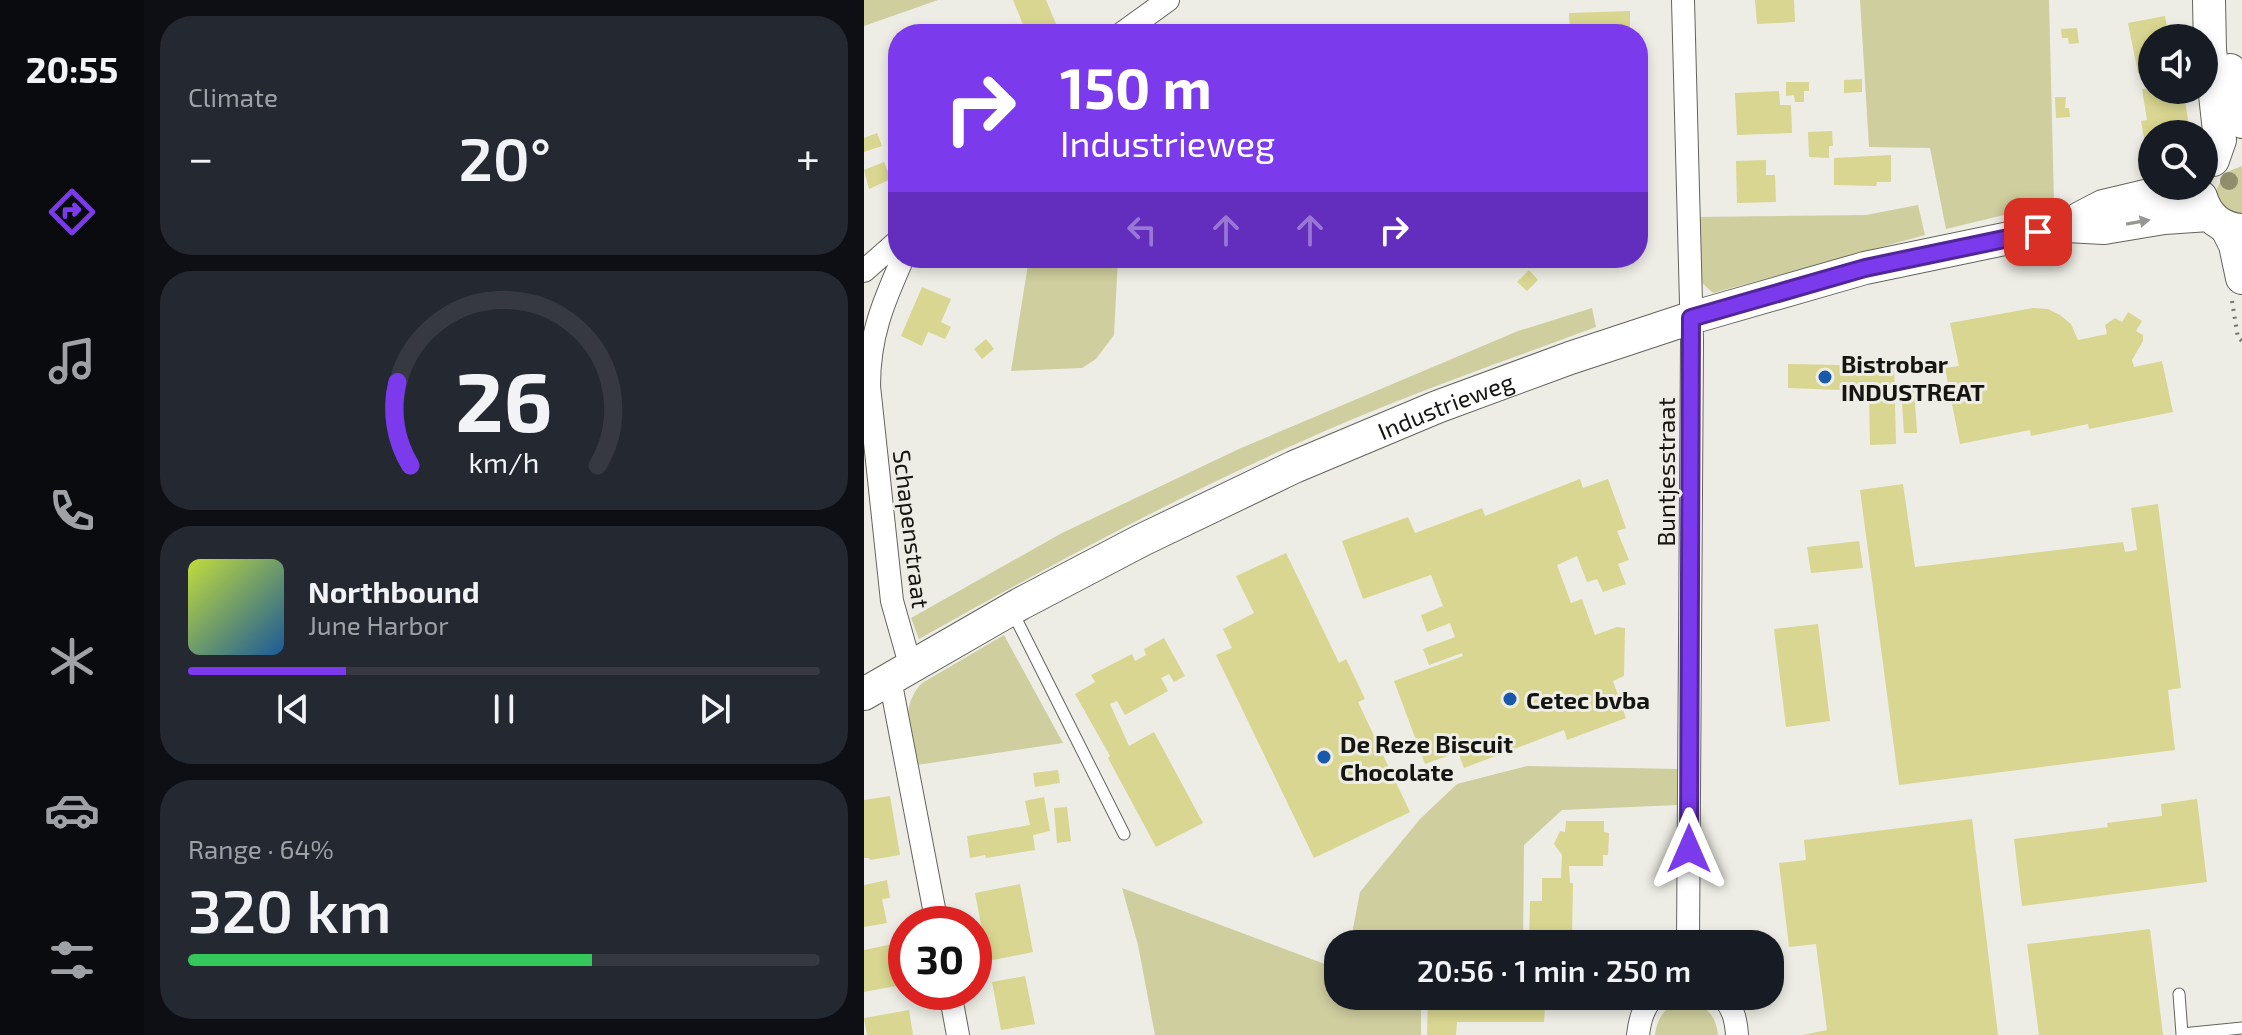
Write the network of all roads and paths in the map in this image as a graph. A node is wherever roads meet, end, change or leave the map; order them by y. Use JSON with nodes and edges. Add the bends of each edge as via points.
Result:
{"nodes":[{"id":1,"x":1168,"y":0,"type":"edge"},
{"id":2,"x":1683,"y":0,"type":"edge"},
{"id":3,"x":2210,"y":6,"type":"edge"},
{"id":4,"x":1135,"y":24,"type":"edge"},
{"id":5,"x":2242,"y":122,"type":"edge"},
{"id":6,"x":2220,"y":191,"type":"edge"},
{"id":7,"x":2138,"y":198,"type":"edge"},
{"id":8,"x":2067,"y":226,"type":"junction"},
{"id":9,"x":888,"y":250,"type":"edge"},
{"id":10,"x":899,"y":268,"type":"edge"},
{"id":11,"x":864,"y":271,"type":"edge"},
{"id":12,"x":2242,"y":278,"type":"edge"},
{"id":13,"x":1691,"y":318,"type":"junction"},
{"id":14,"x":1011,"y":609,"type":"junction"},
{"id":15,"x":888,"y":680,"type":"edge"},
{"id":16,"x":1124,"y":834,"type":"dead end"},
{"id":17,"x":933,"y":906,"type":"edge"},
{"id":18,"x":1688,"y":930,"type":"edge"},
{"id":19,"x":2179,"y":994,"type":"dead end"},
{"id":20,"x":953,"y":1010,"type":"edge"},
{"id":21,"x":1644,"y":1010,"type":"edge"},
{"id":22,"x":1732,"y":1010,"type":"edge"},
{"id":23,"x":2242,"y":1028,"type":"edge"},
{"id":24,"x":958,"y":1035,"type":"edge"},
{"id":25,"x":1638,"y":1035,"type":"edge"},
{"id":26,"x":1737,"y":1035,"type":"edge"}],
"edges":[{"from":1,"to":4,"type":"street"},
{"from":2,"to":13,"type":"street","name":"Buntjesstraat"},
{"from":3,"to":5,"type":"main road"},
{"from":3,"to":6,"type":"main road"},
{"from":8,"to":6,"type":"main road","name":"Industrieweg","one_way":true,"via":[[2104,228],[2164,218]]},
{"from":6,"to":12,"type":"main road"},
{"from":7,"to":8,"type":"main road","name":"Industrieweg","via":[[2103,206]]},
{"from":8,"to":13,"type":"main road","name":"Industrieweg","via":[[1865,268]]},
{"from":9,"to":11,"type":"street"},
{"from":10,"to":15,"type":"street","name":"Schapenstraat","via":[[869,355],[892,601]]},
{"from":13,"to":14,"type":"main road","name":"Industrieweg","via":[[1437,407],[1294,467]]},
{"from":13,"to":18,"type":"street","name":"Buntjesstraat"},
{"from":14,"to":15,"type":"main road","name":"Industrieweg"},
{"from":14,"to":16,"type":"lane"},
{"from":15,"to":17,"type":"street","name":"Schapenstraat"},
{"from":19,"to":23,"type":"lane","via":[[2182,1034]]},
{"from":20,"to":24,"type":"street"},
{"from":21,"to":25,"type":"street"},
{"from":22,"to":26,"type":"street"}]}
